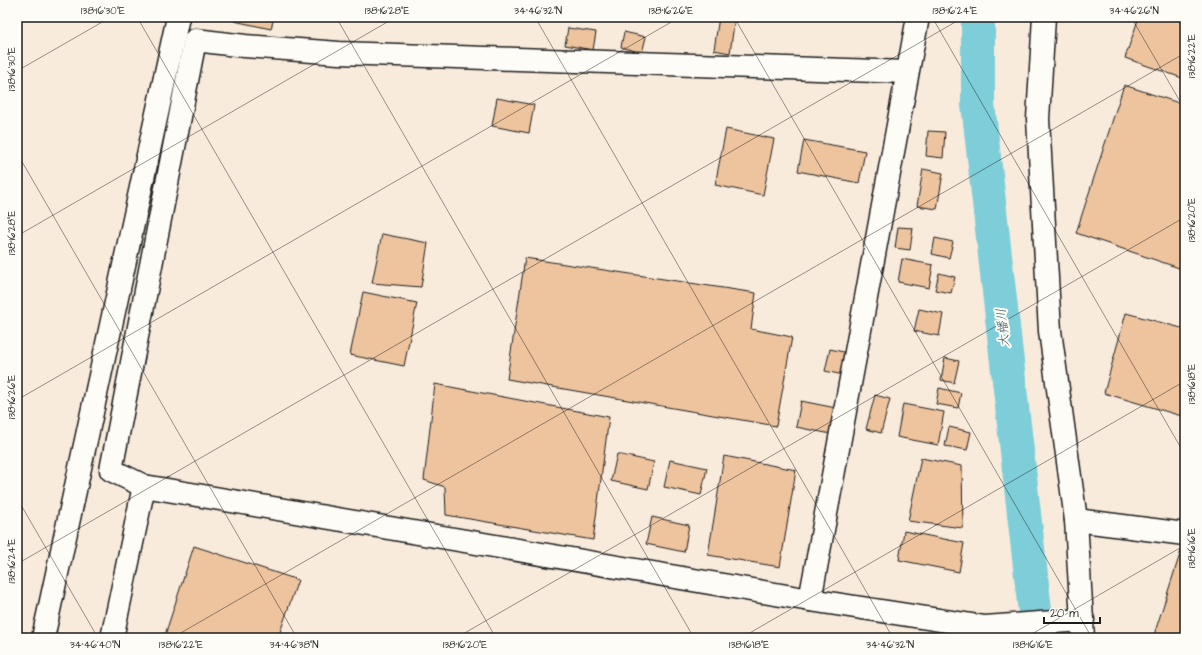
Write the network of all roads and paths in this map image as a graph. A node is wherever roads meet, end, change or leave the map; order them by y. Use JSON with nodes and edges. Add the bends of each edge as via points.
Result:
{"nodes":[{"id":1,"x":178,"y":17,"type":"edge"},
{"id":2,"x":918,"y":17,"type":"edge"},
{"id":3,"x":1044,"y":17,"type":"edge"},
{"id":4,"x":907,"y":72,"type":"junction"},
{"id":5,"x":144,"y":486,"type":"junction"},
{"id":6,"x":1076,"y":520,"type":"junction"},
{"id":7,"x":1185,"y":534,"type":"edge"},
{"id":8,"x":810,"y":600,"type":"junction"},
{"id":9,"x":1076,"y":626,"type":"edge"},
{"id":10,"x":986,"y":632,"type":"edge"},
{"id":11,"x":43,"y":638,"type":"edge"},
{"id":12,"x":112,"y":638,"type":"edge"}],
"edges":[{"from":1,"to":11,"type":"street"},
{"from":2,"to":4,"type":"street"},
{"from":3,"to":6,"type":"street","via":[[1038,119],[1050,323]]},
{"from":4,"to":5,"type":"street","via":[[339,53],[195,40],[110,470]]},
{"from":4,"to":8,"type":"street"},
{"from":5,"to":8,"type":"street"},
{"from":5,"to":12,"type":"street"},
{"from":6,"to":7,"type":"street"},
{"from":6,"to":9,"type":"street"},
{"from":8,"to":10,"type":"street"},
{"from":9,"to":10,"type":"street"}]}
